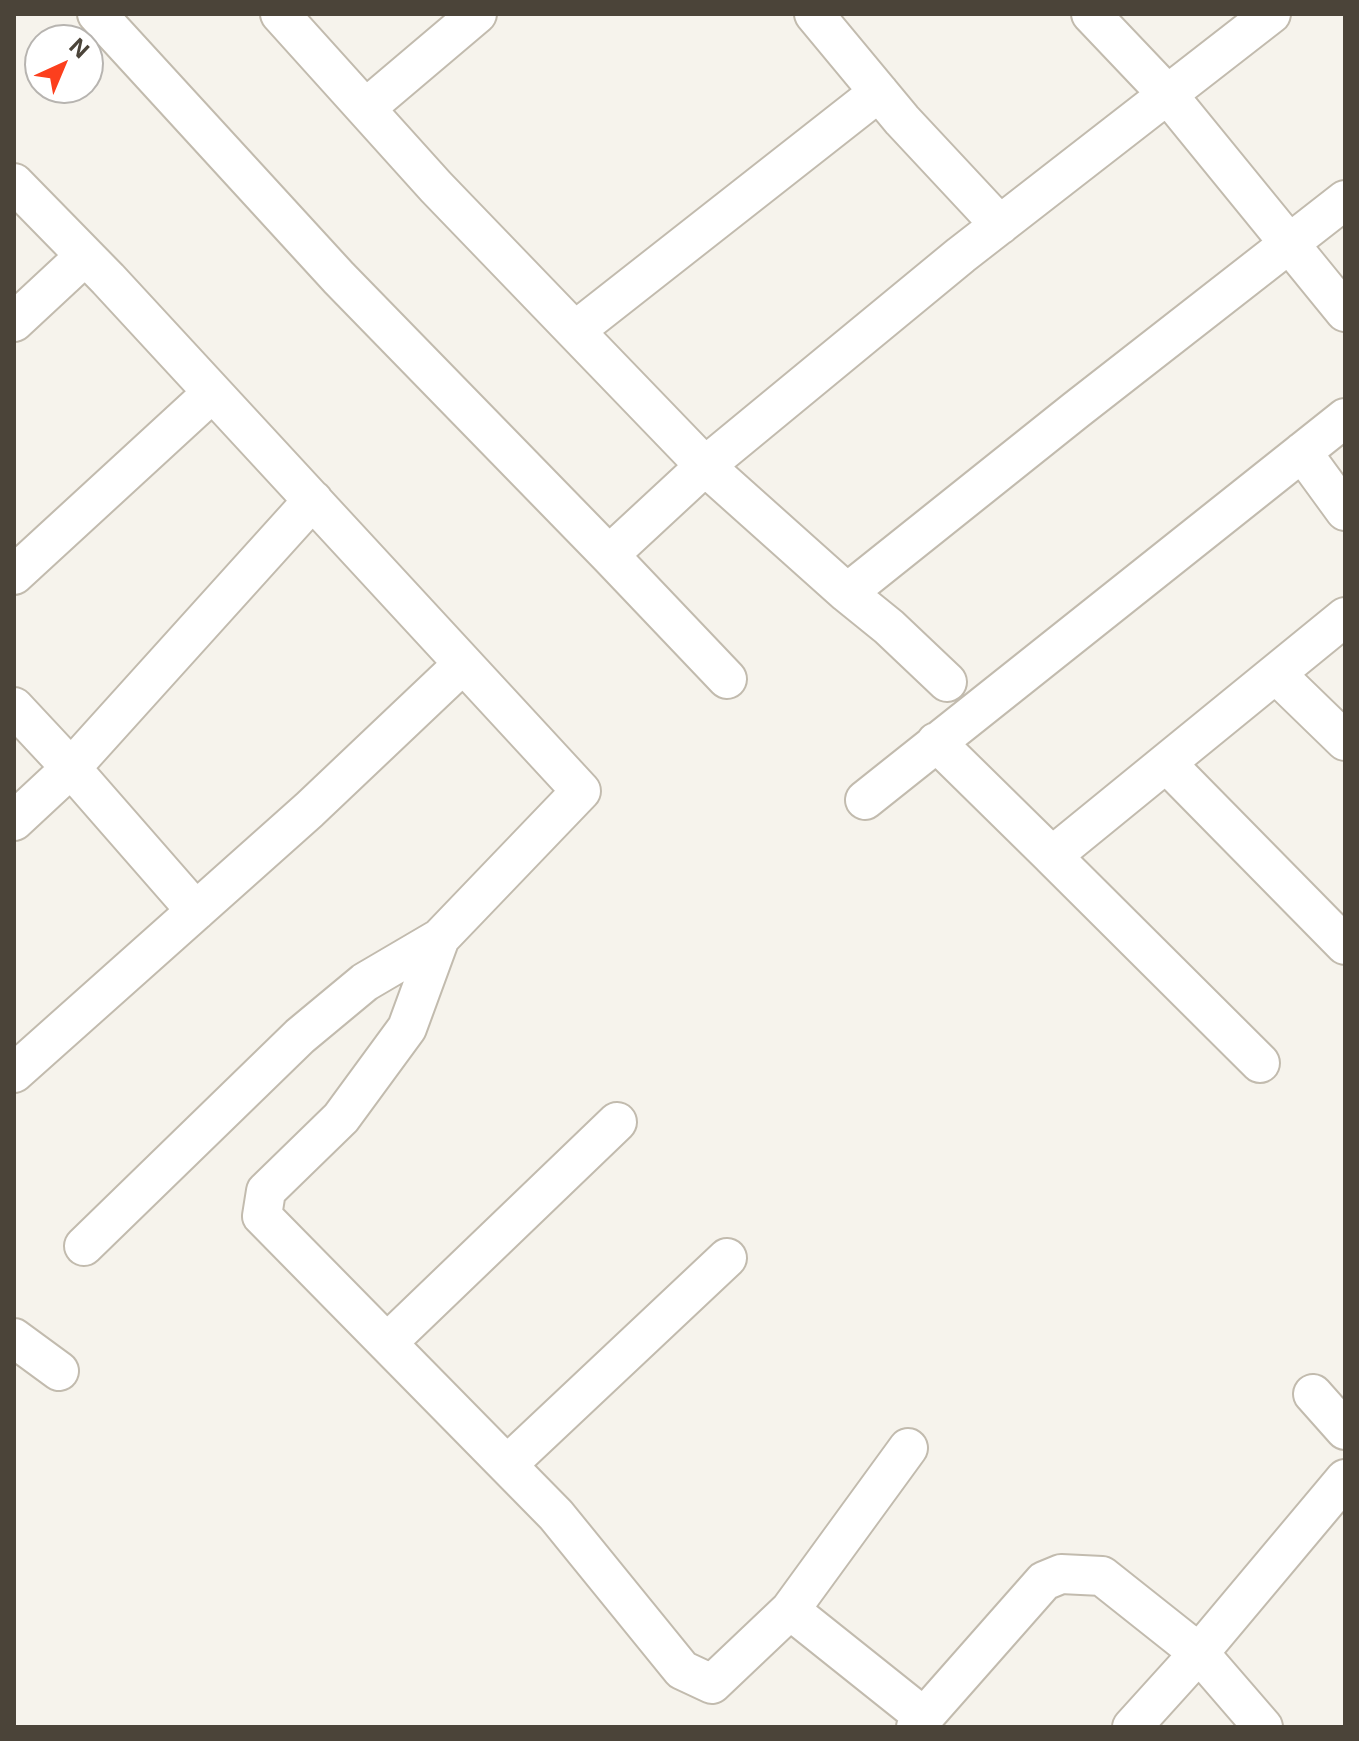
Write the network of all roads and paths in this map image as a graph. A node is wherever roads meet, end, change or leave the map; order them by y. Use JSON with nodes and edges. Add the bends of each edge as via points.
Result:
{"nodes":[{"id":1,"x":97,"y":14,"type":"edge"},
{"id":2,"x":280,"y":14,"type":"edge"},
{"id":3,"x":477,"y":14,"type":"edge"},
{"id":4,"x":814,"y":14,"type":"edge"},
{"id":5,"x":1091,"y":14,"type":"edge"},
{"id":6,"x":1271,"y":14,"type":"edge"},
{"id":7,"x":879,"y":92,"type":"junction"},
{"id":8,"x":1168,"y":95,"type":"junction"},
{"id":9,"x":366,"y":108,"type":"junction"},
{"id":10,"x":14,"y":183,"type":"edge"},
{"id":11,"x":1345,"y":200,"type":"edge"},
{"id":12,"x":1000,"y":225,"type":"junction"},
{"id":13,"x":1289,"y":244,"type":"junction"},
{"id":14,"x":85,"y":256,"type":"junction"},
{"id":15,"x":1345,"y":312,"type":"edge"},
{"id":16,"x":14,"y":322,"type":"edge"},
{"id":17,"x":576,"y":330,"type":"junction"},
{"id":18,"x":212,"y":393,"type":"junction"},
{"id":19,"x":1345,"y":418,"type":"edge"},
{"id":20,"x":1302,"y":452,"type":"junction"},
{"id":21,"x":705,"y":466,"type":"junction"},
{"id":22,"x":313,"y":500,"type":"junction"},
{"id":23,"x":1345,"y":511,"type":"edge"},
{"id":24,"x":609,"y":555,"type":"junction"},
{"id":25,"x":14,"y":575,"type":"edge"},
{"id":26,"x":847,"y":593,"type":"junction"},
{"id":27,"x":1345,"y":617,"type":"edge"},
{"id":28,"x":463,"y":664,"type":"junction"},
{"id":29,"x":1276,"y":674,"type":"junction"},
{"id":30,"x":727,"y":679,"type":"dead end"},
{"id":31,"x":947,"y":682,"type":"dead end"},
{"id":32,"x":14,"y":707,"type":"edge"},
{"id":33,"x":1345,"y":741,"type":"edge"},
{"id":34,"x":936,"y":742,"type":"junction"},
{"id":35,"x":1166,"y":763,"type":"junction"},
{"id":36,"x":71,"y":768,"type":"junction"},
{"id":37,"x":865,"y":800,"type":"dead end"},
{"id":38,"x":14,"y":821,"type":"edge"},
{"id":39,"x":1052,"y":856,"type":"junction"},
{"id":40,"x":196,"y":911,"type":"junction"},
{"id":41,"x":440,"y":938,"type":"junction"},
{"id":42,"x":1345,"y":945,"type":"edge"},
{"id":43,"x":1260,"y":1063,"type":"dead end"},
{"id":44,"x":14,"y":1073,"type":"edge"},
{"id":45,"x":617,"y":1122,"type":"dead end"},
{"id":46,"x":84,"y":1246,"type":"dead end"},
{"id":47,"x":727,"y":1258,"type":"dead end"},
{"id":48,"x":14,"y":1338,"type":"edge"},
{"id":49,"x":387,"y":1343,"type":"junction"},
{"id":50,"x":59,"y":1371,"type":"dead end"},
{"id":51,"x":1313,"y":1394,"type":"dead end"},
{"id":52,"x":1345,"y":1430,"type":"edge"},
{"id":53,"x":908,"y":1448,"type":"dead end"},
{"id":54,"x":507,"y":1465,"type":"junction"},
{"id":55,"x":1345,"y":1479,"type":"edge"},
{"id":56,"x":790,"y":1610,"type":"junction"},
{"id":57,"x":1199,"y":1653,"type":"junction"},
{"id":58,"x":920,"y":1722,"type":"edge"},
{"id":59,"x":1132,"y":1727,"type":"edge"},
{"id":60,"x":1263,"y":1727,"type":"edge"}],
"edges":[{"from":1,"to":24,"type":"street","via":[[339,278]]},
{"from":2,"to":9,"type":"street"},
{"from":3,"to":9,"type":"street"},
{"from":4,"to":7,"type":"street"},
{"from":5,"to":8,"type":"street"},
{"from":6,"to":8,"type":"street"},
{"from":7,"to":12,"type":"street"},
{"from":7,"to":17,"type":"street"},
{"from":8,"to":12,"type":"street"},
{"from":8,"to":13,"type":"street"},
{"from":9,"to":17,"type":"street"},
{"from":10,"to":14,"type":"street"},
{"from":11,"to":13,"type":"street"},
{"from":12,"to":21,"type":"street"},
{"from":13,"to":15,"type":"street"},
{"from":13,"to":26,"type":"street"},
{"from":14,"to":16,"type":"street"},
{"from":14,"to":18,"type":"street"},
{"from":17,"to":21,"type":"street"},
{"from":18,"to":22,"type":"street"},
{"from":18,"to":25,"type":"street"},
{"from":19,"to":20,"type":"street"},
{"from":20,"to":23,"type":"street"},
{"from":20,"to":34,"type":"street"},
{"from":21,"to":24,"type":"street"},
{"from":21,"to":26,"type":"street"},
{"from":22,"to":28,"type":"street"},
{"from":22,"to":36,"type":"street"},
{"from":24,"to":30,"type":"street"},
{"from":26,"to":31,"type":"street"},
{"from":27,"to":29,"type":"street"},
{"from":28,"to":40,"type":"street"},
{"from":28,"to":41,"type":"street","via":[[581,791]]},
{"from":29,"to":33,"type":"street"},
{"from":29,"to":35,"type":"street"},
{"from":32,"to":36,"type":"street"},
{"from":34,"to":37,"type":"street"},
{"from":34,"to":39,"type":"street"},
{"from":35,"to":39,"type":"street"},
{"from":35,"to":42,"type":"street"},
{"from":36,"to":38,"type":"street"},
{"from":36,"to":40,"type":"street"},
{"from":39,"to":43,"type":"street"},
{"from":40,"to":44,"type":"street"},
{"from":41,"to":46,"type":"street","via":[[365,982],[300,1036]]},
{"from":41,"to":49,"type":"street","via":[[407,1028],[341,1118],[266,1191],[262,1216]]},
{"from":45,"to":49,"type":"street"},
{"from":47,"to":54,"type":"street"},
{"from":48,"to":50,"type":"street"},
{"from":49,"to":54,"type":"street"},
{"from":51,"to":52,"type":"street"},
{"from":53,"to":56,"type":"street"},
{"from":54,"to":56,"type":"street","via":[[556,1515],[682,1670],[712,1684]]},
{"from":55,"to":57,"type":"street"},
{"from":56,"to":58,"type":"street"},
{"from":57,"to":58,"type":"street","via":[[1102,1576],[1061,1574],[1044,1581]]},
{"from":57,"to":59,"type":"street"},
{"from":57,"to":60,"type":"street"}]}
